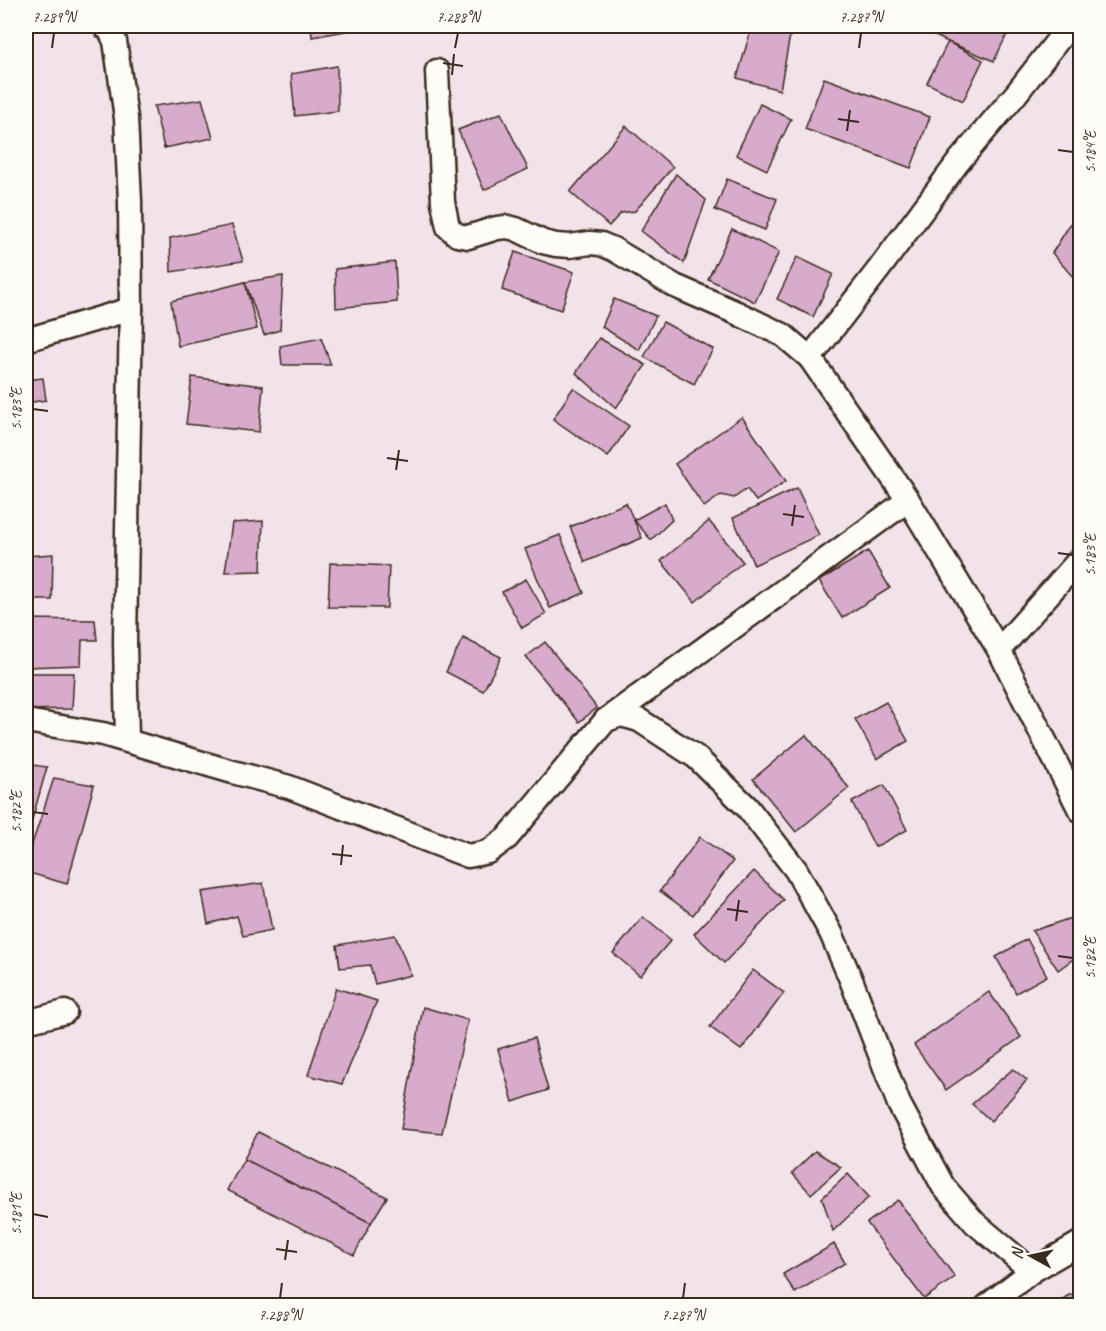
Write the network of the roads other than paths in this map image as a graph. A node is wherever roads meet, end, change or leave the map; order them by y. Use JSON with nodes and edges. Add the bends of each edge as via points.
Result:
{"nodes":[{"id":1,"x":104,"y":26,"type":"edge"},
{"id":2,"x":1069,"y":26,"type":"edge"},
{"id":3,"x":437,"y":71,"type":"dead end"},
{"id":4,"x":131,"y":309,"type":"junction"},
{"id":5,"x":26,"y":340,"type":"edge"},
{"id":6,"x":810,"y":358,"type":"junction"},
{"id":7,"x":908,"y":500,"type":"junction"},
{"id":8,"x":1080,"y":559,"type":"edge"},
{"id":9,"x":999,"y":650,"type":"junction"},
{"id":10,"x":606,"y":720,"type":"junction"},
{"id":11,"x":26,"y":721,"type":"edge"},
{"id":12,"x":127,"y":740,"type":"junction"},
{"id":13,"x":1080,"y":810,"type":"edge"},
{"id":14,"x":65,"y":1012,"type":"dead end"},
{"id":15,"x":26,"y":1022,"type":"edge"},
{"id":16,"x":1080,"y":1243,"type":"edge"},
{"id":17,"x":1032,"y":1271,"type":"junction"},
{"id":18,"x":987,"y":1305,"type":"edge"}],
"edges":[{"from":1,"to":4,"type":"street","via":[[115,41],[126,118]]},
{"from":2,"to":6,"type":"street","via":[[959,160]]},
{"from":3,"to":6,"type":"street","via":[[443,202],[448,227],[457,235],[468,237],[507,227],[556,245],[601,244],[675,286],[783,335]]},
{"from":4,"to":5,"type":"street"},
{"from":4,"to":12,"type":"street"},
{"from":6,"to":7,"type":"street"},
{"from":7,"to":9,"type":"street"},
{"from":7,"to":10,"type":"street"},
{"from":8,"to":9,"type":"street"},
{"from":9,"to":13,"type":"street"},
{"from":10,"to":12,"type":"street","via":[[507,838],[488,852],[468,856],[290,787]]},
{"from":10,"to":17,"type":"street","via":[[621,715],[639,720],[696,757],[747,807],[796,870],[831,933],[899,1104],[943,1186],[975,1223]]},
{"from":11,"to":12,"type":"street"},
{"from":14,"to":15,"type":"street"},
{"from":16,"to":17,"type":"street"},
{"from":17,"to":18,"type":"street"}]}
